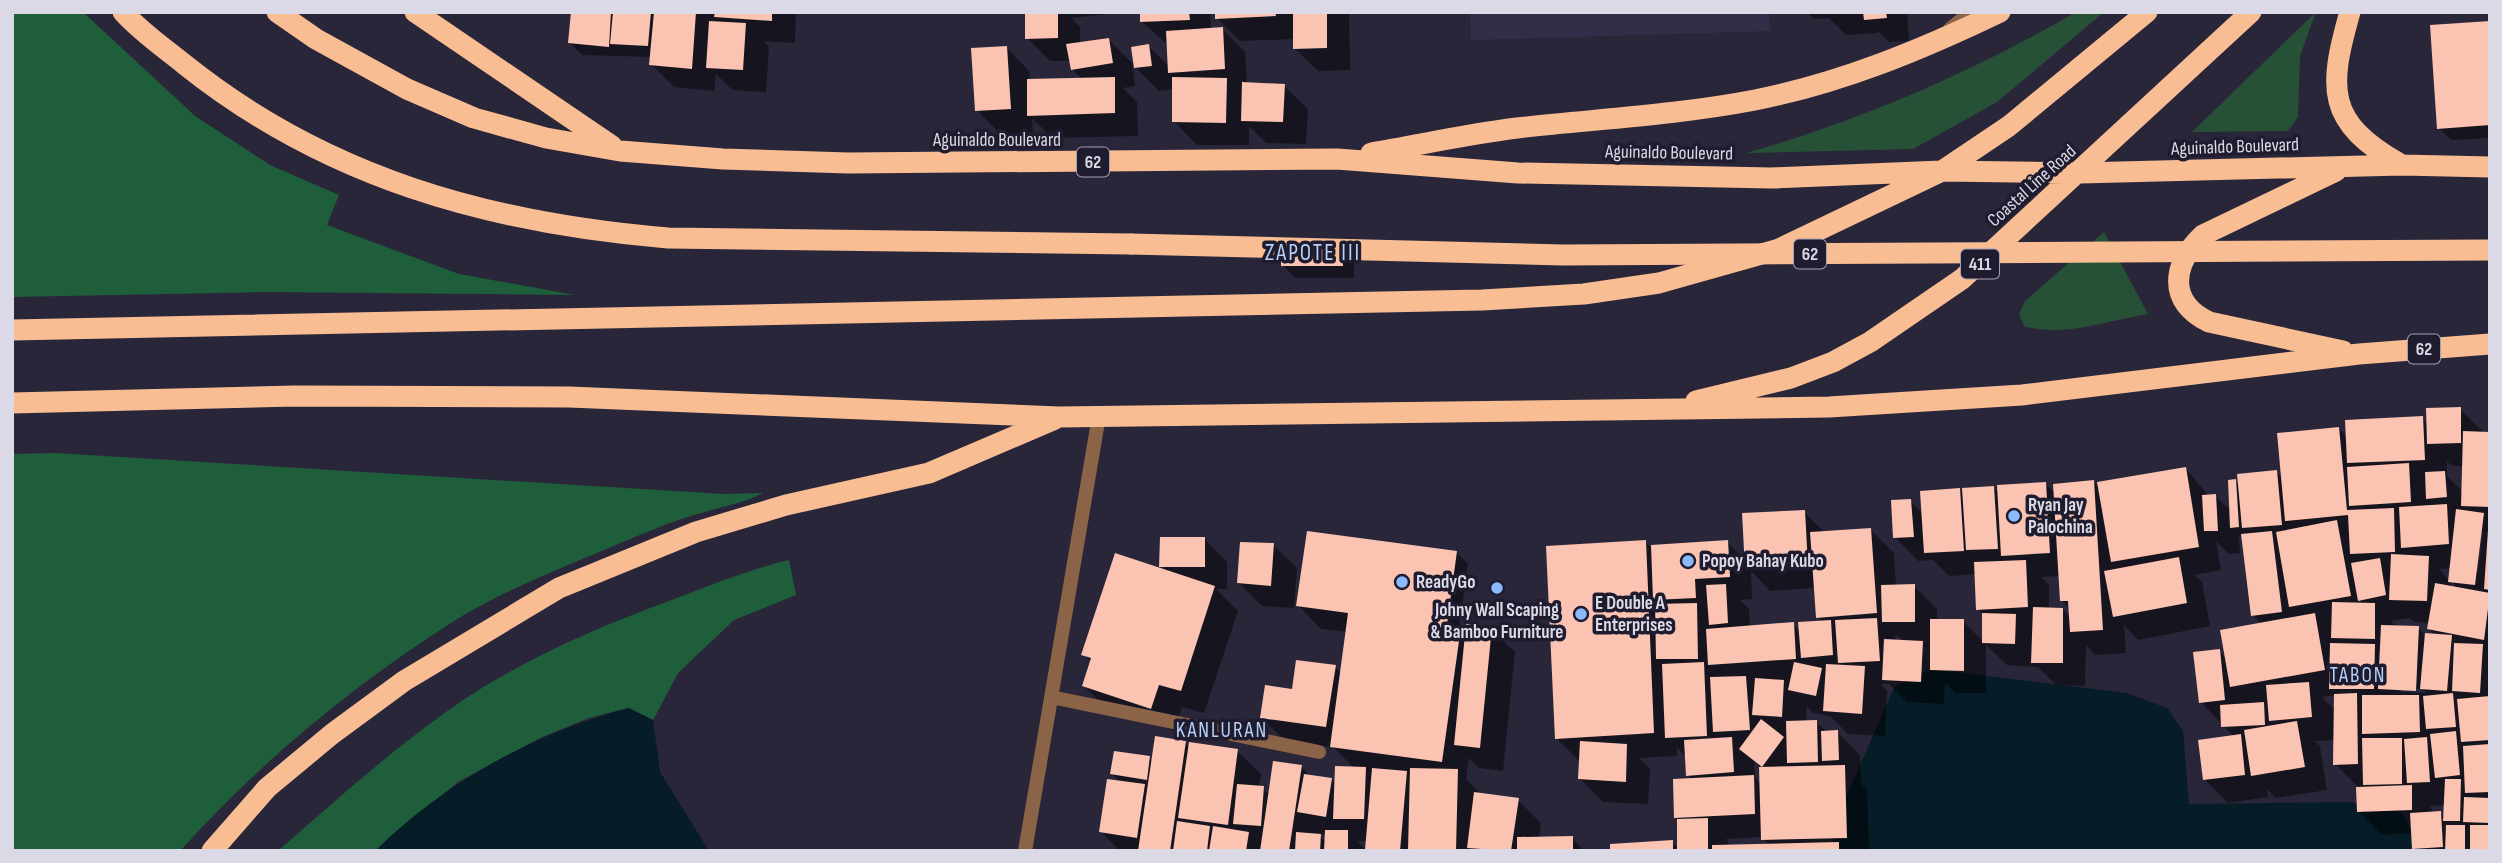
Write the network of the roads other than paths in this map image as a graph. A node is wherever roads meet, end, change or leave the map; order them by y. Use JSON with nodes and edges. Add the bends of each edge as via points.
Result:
{"nodes":[{"id":1,"x":123,"y":12,"type":"edge"},
{"id":2,"x":277,"y":12,"type":"edge"},
{"id":3,"x":415,"y":12,"type":"edge"},
{"id":4,"x":1971,"y":12,"type":"edge"},
{"id":5,"x":2000,"y":12,"type":"edge"},
{"id":6,"x":2147,"y":12,"type":"edge"},
{"id":7,"x":2251,"y":12,"type":"edge"},
{"id":8,"x":2350,"y":12,"type":"edge"},
{"id":9,"x":1928,"y":47,"type":"junction"},
{"id":10,"x":620,"y":151,"type":"junction"},
{"id":11,"x":1337,"y":159,"type":"junction"},
{"id":12,"x":2402,"y":165,"type":"junction"},
{"id":13,"x":2345,"y":167,"type":"junction"},
{"id":14,"x":2490,"y":167,"type":"edge"},
{"id":15,"x":1942,"y":171,"type":"junction"},
{"id":16,"x":2080,"y":173,"type":"junction"},
{"id":17,"x":2490,"y":250,"type":"edge"},
{"id":18,"x":12,"y":330,"type":"edge"},
{"id":19,"x":2490,"y":344,"type":"edge"},
{"id":20,"x":2359,"y":354,"type":"junction"},
{"id":21,"x":12,"y":403,"type":"edge"},
{"id":22,"x":1660,"y":410,"type":"junction"},
{"id":23,"x":1100,"y":416,"type":"junction"},
{"id":24,"x":1059,"y":417,"type":"junction"},
{"id":25,"x":1051,"y":697,"type":"junction"},
{"id":26,"x":1320,"y":752,"type":"dead end"},
{"id":27,"x":212,"y":851,"type":"edge"},
{"id":28,"x":1025,"y":851,"type":"edge"}],
"edges":[{"from":1,"to":17,"type":"highway","number":"62","bridge":true,"via":[[211,85],[282,132],[433,197],[515,219],[592,232],[668,238],[1563,255]]},
{"from":2,"to":10,"type":"highway","name":"Aguinaldo Boulevard","via":[[407,89],[474,118],[546,138]]},
{"from":3,"to":10,"type":"highway"},
{"from":4,"to":9,"type":"street"},
{"from":5,"to":9,"type":"highway"},
{"from":6,"to":15,"type":"highway","via":[[2009,126]]},
{"from":7,"to":16,"type":"highway","name":"Coastal Line Road","number":"411"},
{"from":8,"to":12,"type":"highway","via":[[2336,79],[2343,116],[2365,142]]},
{"from":9,"to":11,"type":"highway","via":[[1846,76],[1756,100],[1514,128]]},
{"from":10,"to":11,"type":"highway","name":"Aguinaldo Boulevard","number":"62","via":[[848,163]]},
{"from":11,"to":15,"type":"highway","name":"Aguinaldo Boulevard","number":"62","via":[[1626,176],[1771,178]]},
{"from":12,"to":13,"type":"highway","name":"Aguinaldo Boulevard","number":"62"},
{"from":12,"to":14,"type":"highway","name":"Aguinaldo Boulevard","number":"62"},
{"from":13,"to":16,"type":"highway","name":"Aguinaldo Boulevard","number":"62"},
{"from":13,"to":20,"type":"highway","via":[[2203,235],[2189,248],[2179,268],[2179,286],[2182,302],[2193,315],[2209,323]]},
{"from":15,"to":16,"type":"highway","name":"Aguinaldo Boulevard","number":"62"},
{"from":15,"to":18,"type":"highway","via":[[1779,249],[1659,283],[1584,294],[1482,300]]},
{"from":16,"to":22,"type":"highway","name":"Coastal Line Road","number":"411","via":[[1962,279],[1870,342],[1791,378]]},
{"from":19,"to":20,"type":"highway","number":"62"},
{"from":20,"to":22,"type":"highway","number":"62","via":[[2022,395],[1829,407]]},
{"from":21,"to":24,"type":"highway","via":[[295,396],[569,397]]},
{"from":22,"to":23,"type":"highway","number":"62"},
{"from":23,"to":24,"type":"highway","number":"62"},
{"from":23,"to":25,"type":"street"},
{"from":24,"to":27,"type":"highway","via":[[929,473],[786,505],[696,532],[559,588],[404,681],[342,726],[267,788]]},
{"from":25,"to":26,"type":"street"},
{"from":25,"to":28,"type":"street"}]}
